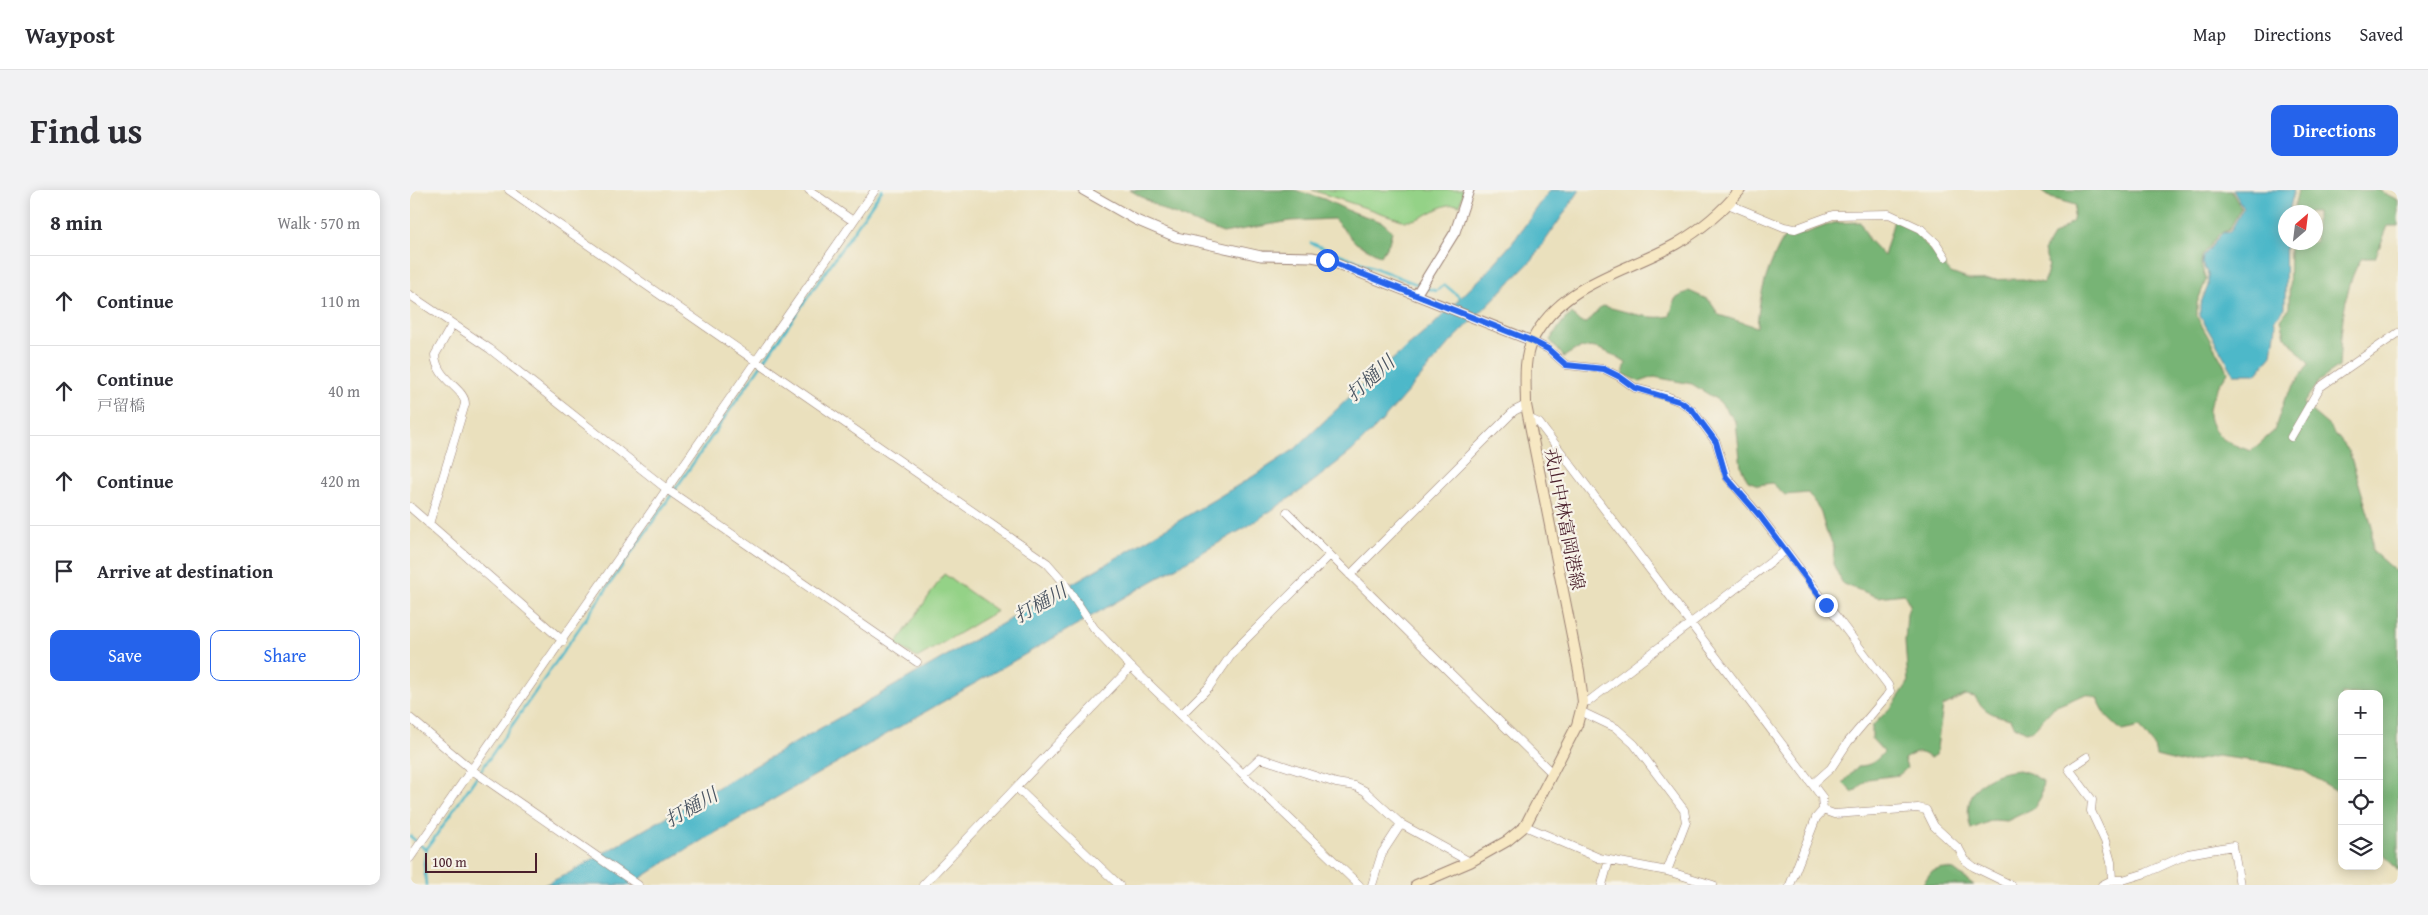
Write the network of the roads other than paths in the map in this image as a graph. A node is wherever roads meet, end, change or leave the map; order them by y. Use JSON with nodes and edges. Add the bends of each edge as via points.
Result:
{"nodes":[{"id":1,"x":509,"y":190,"type":"edge"},
{"id":2,"x":809,"y":190,"type":"edge"},
{"id":3,"x":875,"y":190,"type":"edge"},
{"id":4,"x":1082,"y":190,"type":"edge"},
{"id":5,"x":1469,"y":190,"type":"edge"},
{"id":6,"x":1740,"y":190,"type":"edge"},
{"id":7,"x":1728,"y":204,"type":"junction"},
{"id":8,"x":854,"y":221,"type":"junction"},
{"id":9,"x":1946,"y":257,"type":"dead end"},
{"id":10,"x":410,"y":295,"type":"edge"},
{"id":11,"x":1416,"y":295,"type":"junction"},
{"id":12,"x":452,"y":325,"type":"junction"},
{"id":13,"x":2398,"y":333,"type":"edge"},
{"id":14,"x":1532,"y":341,"type":"junction"},
{"id":15,"x":757,"y":362,"type":"junction"},
{"id":16,"x":1526,"y":405,"type":"junction"},
{"id":17,"x":1528,"y":418,"type":"junction"},
{"id":18,"x":2291,"y":437,"type":"dead end"},
{"id":19,"x":668,"y":490,"type":"junction"},
{"id":20,"x":410,"y":507,"type":"edge"},
{"id":21,"x":1287,"y":512,"type":"dead end"},
{"id":22,"x":428,"y":524,"type":"junction"},
{"id":23,"x":1785,"y":551,"type":"junction"},
{"id":24,"x":1330,"y":555,"type":"junction"},
{"id":25,"x":1350,"y":575,"type":"junction"},
{"id":26,"x":1690,"y":624,"type":"junction"},
{"id":27,"x":563,"y":641,"type":"junction"},
{"id":28,"x":917,"y":662,"type":"dead end"},
{"id":29,"x":1131,"y":667,"type":"junction"},
{"id":30,"x":1582,"y":707,"type":"junction"},
{"id":31,"x":1181,"y":715,"type":"junction"},
{"id":32,"x":410,"y":718,"type":"edge"},
{"id":33,"x":2087,"y":757,"type":"dead end"},
{"id":34,"x":472,"y":770,"type":"junction"},
{"id":35,"x":1243,"y":774,"type":"junction"},
{"id":36,"x":1553,"y":774,"type":"junction"},
{"id":37,"x":1813,"y":784,"type":"junction"},
{"id":38,"x":1017,"y":788,"type":"junction"},
{"id":39,"x":1823,"y":810,"type":"junction"},
{"id":40,"x":1401,"y":824,"type":"junction"},
{"id":41,"x":1525,"y":826,"type":"junction"},
{"id":42,"x":410,"y":858,"type":"edge"},
{"id":43,"x":1609,"y":860,"type":"junction"},
{"id":44,"x":1470,"y":862,"type":"junction"},
{"id":45,"x":1667,"y":871,"type":"junction"},
{"id":46,"x":2112,"y":880,"type":"junction"},
{"id":47,"x":1690,"y":881,"type":"edge"},
{"id":48,"x":638,"y":885,"type":"edge"},
{"id":49,"x":924,"y":885,"type":"edge"},
{"id":50,"x":1119,"y":885,"type":"edge"},
{"id":51,"x":1359,"y":885,"type":"edge"},
{"id":52,"x":1372,"y":885,"type":"edge"},
{"id":53,"x":1416,"y":885,"type":"edge"},
{"id":54,"x":1602,"y":885,"type":"edge"},
{"id":55,"x":1713,"y":885,"type":"edge"},
{"id":56,"x":1790,"y":885,"type":"edge"},
{"id":57,"x":2011,"y":885,"type":"edge"},
{"id":58,"x":2102,"y":885,"type":"edge"},
{"id":59,"x":2240,"y":885,"type":"edge"}],
"edges":[{"from":1,"to":15,"type":"street"},
{"from":2,"to":8,"type":"street"},
{"from":3,"to":8,"type":"street"},
{"from":4,"to":11,"type":"street","via":[[1136,220],[1176,237],[1261,256],[1327,260]]},
{"from":5,"to":11,"type":"street","via":[[1455,232]]},
{"from":6,"to":7,"type":"main road","name":"戎山中林富岡港線"},
{"from":7,"to":9,"type":"street","via":[[1784,227],[1795,228],[1833,215],[1890,214],[1921,229],[1936,242]]},
{"from":7,"to":14,"type":"main road","name":"戎山中林富岡港線","via":[[1676,244],[1588,284],[1567,298]]},
{"from":8,"to":15,"type":"street"},
{"from":10,"to":12,"type":"street"},
{"from":11,"to":14,"type":"street"},
{"from":12,"to":19,"type":"street","via":[[490,349]]},
{"from":12,"to":22,"type":"street","via":[[435,355],[441,375],[463,395],[465,404]]},
{"from":13,"to":18,"type":"street","via":[[2320,387]]},
{"from":14,"to":16,"type":"main road","name":"戎山中林富岡港線","via":[[1526,373]]},
{"from":14,"to":23,"type":"street","via":[[1548,349],[1566,365],[1604,369],[1635,388],[1681,402],[1693,411],[1716,442],[1726,477]]},
{"from":15,"to":19,"type":"street"},
{"from":15,"to":29,"type":"street","via":[[1046,564],[1062,580],[1091,624]]},
{"from":16,"to":17,"type":"main road","name":"戎山中林富岡港線"},
{"from":16,"to":25,"type":"street","via":[[1514,411]]},
{"from":17,"to":26,"type":"street","via":[[1538,423]]},
{"from":17,"to":30,"type":"main road","name":"戎山中林富岡港線","via":[[1579,670]]},
{"from":19,"to":27,"type":"street"},
{"from":19,"to":28,"type":"street"},
{"from":20,"to":22,"type":"street"},
{"from":21,"to":24,"type":"street"},
{"from":22,"to":27,"type":"street"},
{"from":23,"to":26,"type":"street"},
{"from":23,"to":37,"type":"street","via":[[1890,691],[1831,768]]},
{"from":24,"to":25,"type":"street"},
{"from":24,"to":31,"type":"street","via":[[1234,651],[1209,687]]},
{"from":25,"to":36,"type":"street"},
{"from":26,"to":30,"type":"street"},
{"from":26,"to":37,"type":"street"},
{"from":27,"to":34,"type":"street"},
{"from":29,"to":31,"type":"street"},
{"from":29,"to":38,"type":"street"},
{"from":30,"to":36,"type":"main road","name":"戎山中林富岡港線","via":[[1577,725]]},
{"from":30,"to":45,"type":"street","via":[[1616,728],[1634,744],[1684,810],[1686,822]]},
{"from":31,"to":35,"type":"street"},
{"from":32,"to":34,"type":"street"},
{"from":33,"to":46,"type":"street","via":[[2069,769],[2092,800],[2090,811],[2105,841]]},
{"from":34,"to":42,"type":"street"},
{"from":34,"to":48,"type":"street"},
{"from":35,"to":40,"type":"street","via":[[1260,758],[1355,786],[1365,791]]},
{"from":35,"to":51,"type":"street"},
{"from":36,"to":41,"type":"main road","name":"戎山中林富岡港線"},
{"from":37,"to":39,"type":"street","via":[[1822,797]]},
{"from":38,"to":49,"type":"street"},
{"from":38,"to":50,"type":"street"},
{"from":39,"to":56,"type":"street","via":[[1816,818]]},
{"from":39,"to":57,"type":"street","via":[[1834,814],[1926,810],[1934,826],[1959,849],[1965,860]]},
{"from":40,"to":44,"type":"street"},
{"from":40,"to":52,"type":"street","via":[[1382,853]]},
{"from":41,"to":43,"type":"street"},
{"from":41,"to":44,"type":"main road","name":"戎山中林富岡港線","via":[[1507,841]]},
{"from":43,"to":45,"type":"street"},
{"from":43,"to":54,"type":"street"},
{"from":44,"to":53,"type":"main road","name":"戎山中林富岡港線"},
{"from":45,"to":47,"type":"street"},
{"from":46,"to":58,"type":"street"},
{"from":46,"to":59,"type":"street","via":[[2146,873],[2188,854],[2233,846]]},
{"from":47,"to":55,"type":"street"}]}
